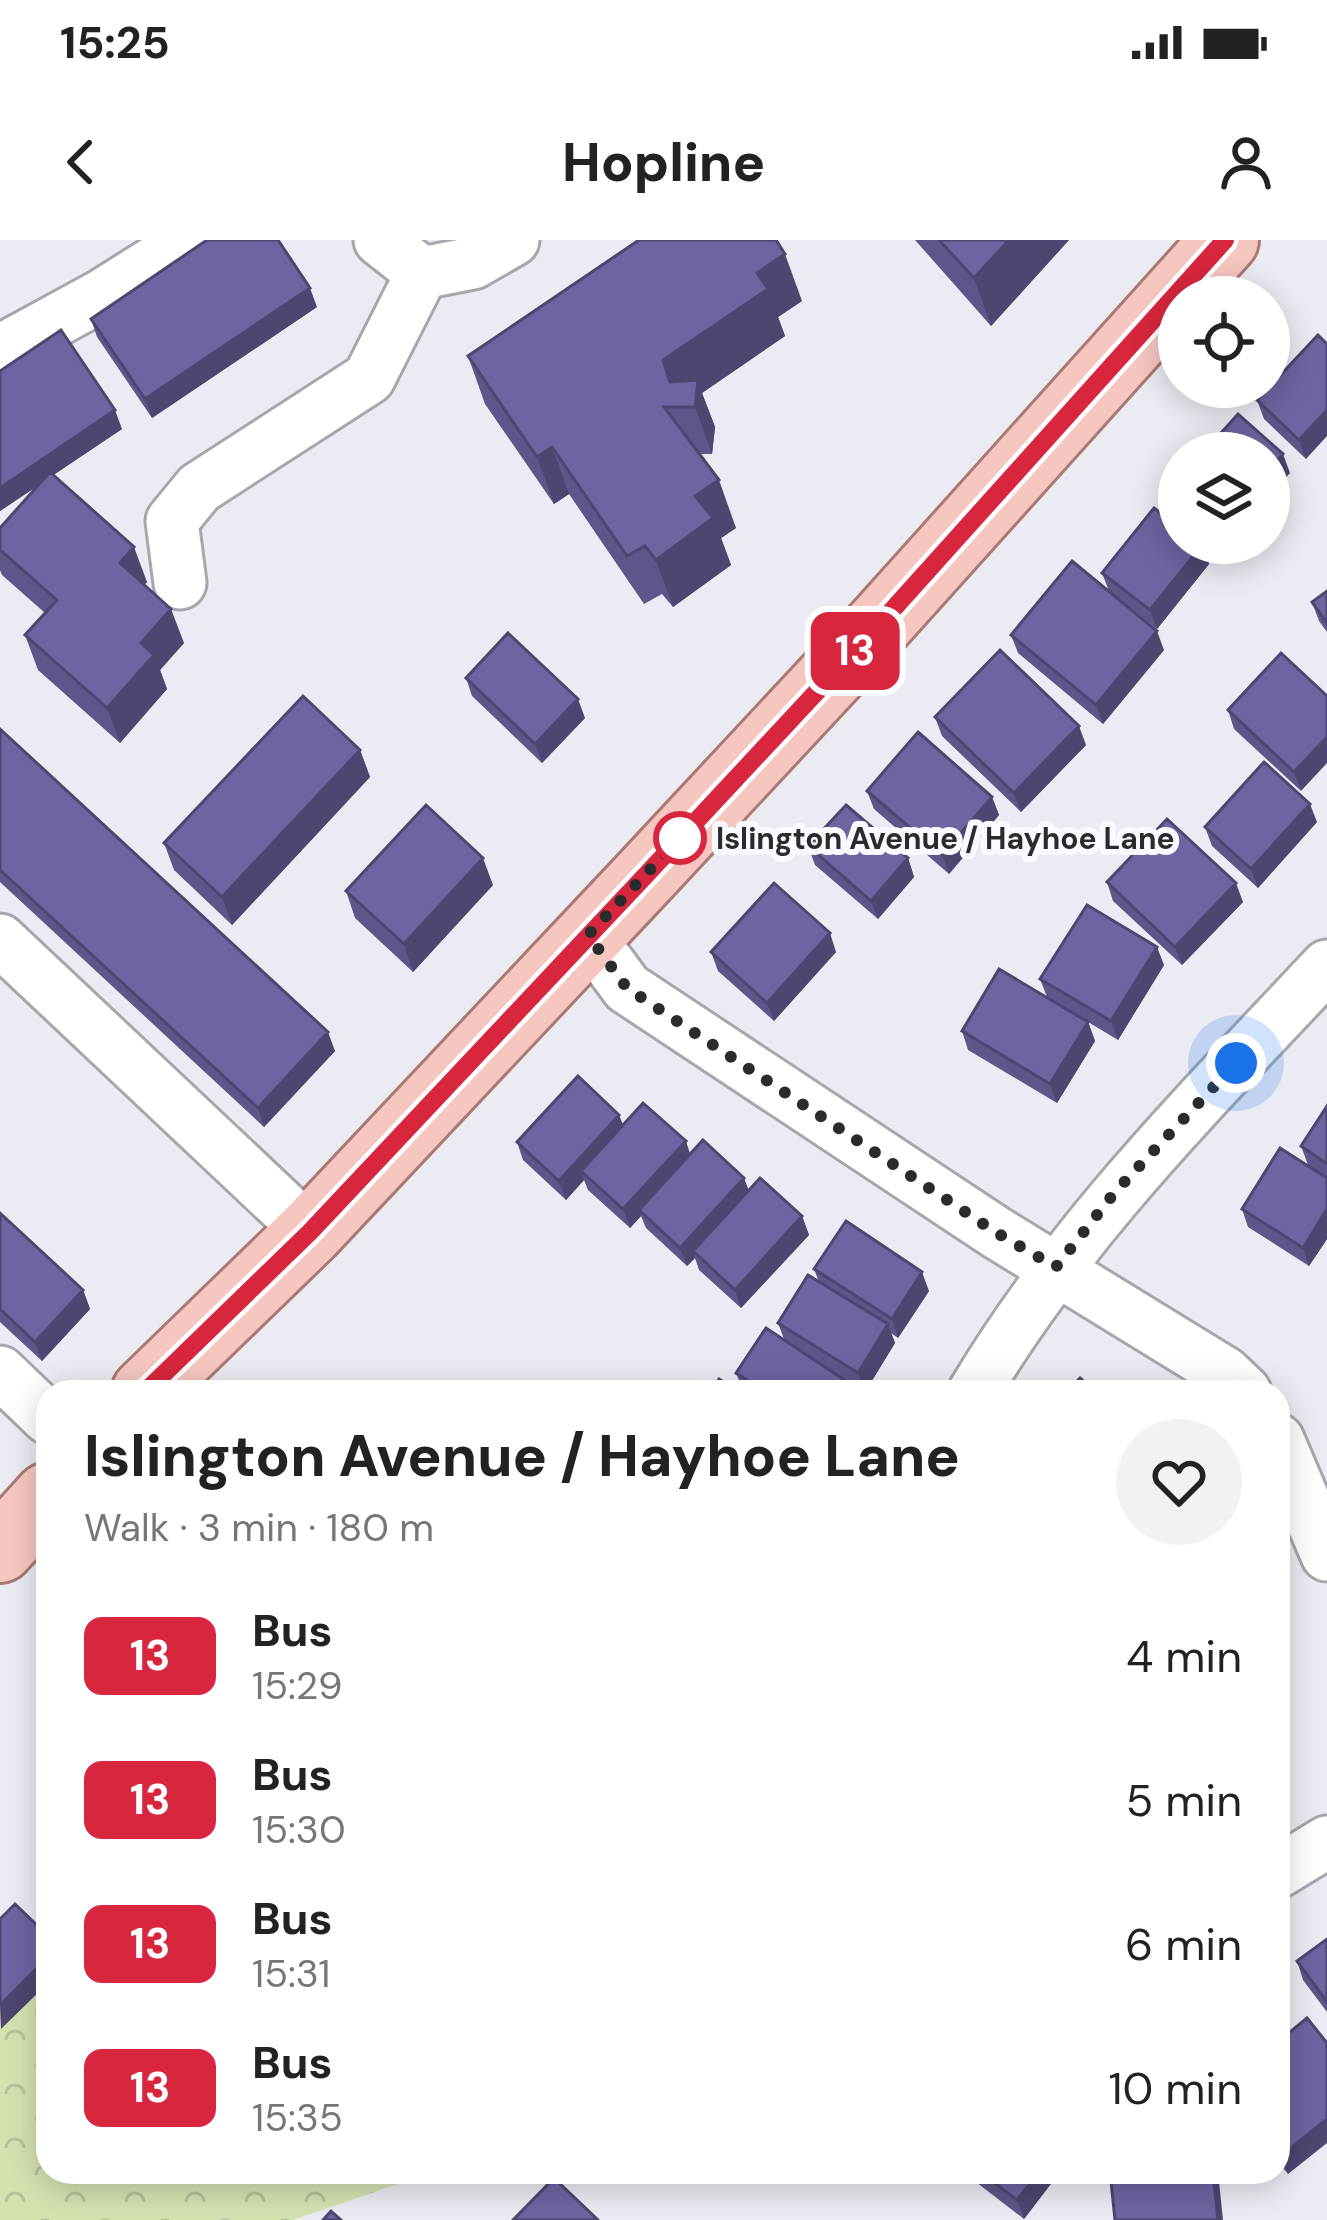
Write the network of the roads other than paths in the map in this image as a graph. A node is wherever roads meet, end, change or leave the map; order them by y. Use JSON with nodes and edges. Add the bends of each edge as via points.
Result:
{"nodes":[{"id":1,"x":190,"y":240,"type":"edge"},
{"id":2,"x":380,"y":240,"type":"edge"},
{"id":3,"x":513,"y":240,"type":"edge"},
{"id":4,"x":1225,"y":240,"type":"edge"},
{"id":5,"x":422,"y":273,"type":"junction"},
{"id":6,"x":0,"y":351,"type":"edge"},
{"id":7,"x":180,"y":583,"type":"dead end"},
{"id":8,"x":588,"y":935,"type":"junction"},
{"id":9,"x":1,"y":944,"type":"edge"},
{"id":10,"x":1327,"y":966,"type":"edge"},
{"id":11,"x":310,"y":1232,"type":"junction"},
{"id":12,"x":1056,"y":1267,"type":"junction"},
{"id":13,"x":0,"y":1372,"type":"edge"},
{"id":14,"x":157,"y":1380,"type":"edge"},
{"id":15,"x":981,"y":1380,"type":"edge"},
{"id":16,"x":1232,"y":1380,"type":"edge"},
{"id":17,"x":36,"y":1406,"type":"edge"},
{"id":18,"x":1290,"y":1468,"type":"edge"},
{"id":19,"x":36,"y":1509,"type":"edge"},
{"id":20,"x":0,"y":1549,"type":"edge"},
{"id":21,"x":1327,"y":1555,"type":"edge"},
{"id":22,"x":1327,"y":1842,"type":"edge"},
{"id":23,"x":1290,"y":1865,"type":"edge"}],
"edges":[{"from":1,"to":6,"type":"street"},
{"from":2,"to":5,"type":"street"},
{"from":3,"to":5,"type":"street","via":[[473,263]]},
{"from":4,"to":8,"type":"main road"},
{"from":5,"to":7,"type":"street","via":[[369,378],[199,488],[172,521]]},
{"from":8,"to":11,"type":"main road"},
{"from":8,"to":12,"type":"street","via":[[627,988]]},
{"from":9,"to":11,"type":"street"},
{"from":10,"to":12,"type":"street","via":[[1115,1192]]},
{"from":11,"to":14,"type":"main road"},
{"from":12,"to":15,"type":"street"},
{"from":12,"to":16,"type":"street"},
{"from":13,"to":17,"type":"street"},
{"from":18,"to":21,"type":"street"},
{"from":19,"to":20,"type":"main road"},
{"from":22,"to":23,"type":"street"}]}
